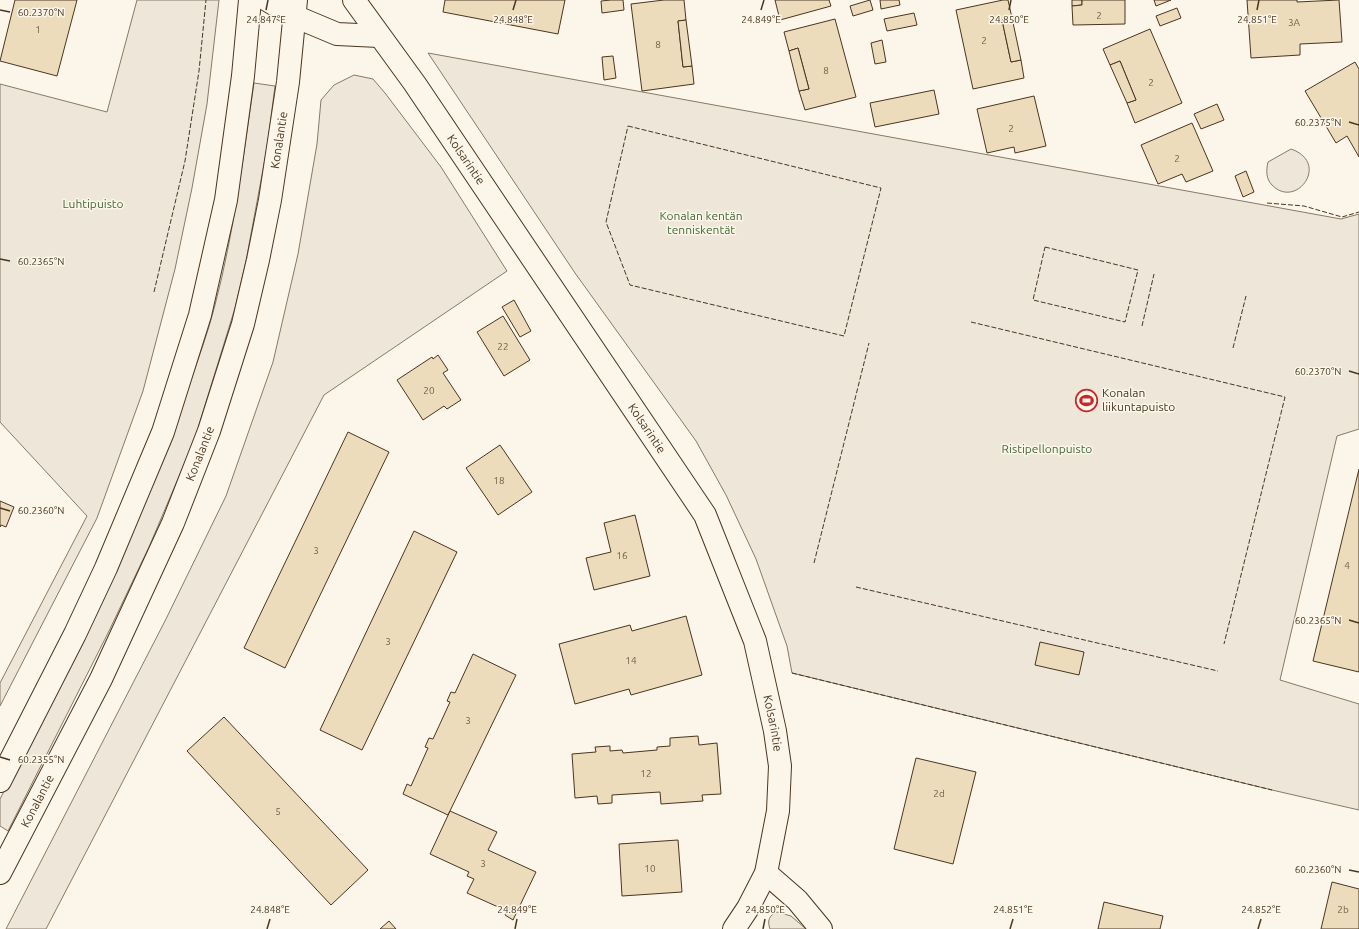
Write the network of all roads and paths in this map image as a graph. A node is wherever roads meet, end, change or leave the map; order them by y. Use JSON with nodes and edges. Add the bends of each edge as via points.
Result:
{"nodes":[{"id":1,"x":250,"y":0,"type":"edge"},
{"id":2,"x":267,"y":0,"type":"edge"},
{"id":3,"x":354,"y":0,"type":"edge"},
{"id":4,"x":295,"y":8,"type":"edge"},
{"id":5,"x":379,"y":36,"type":"junction"},
{"id":6,"x":0,"y":781,"type":"edge"},
{"id":7,"x":0,"y":873,"type":"edge"},
{"id":8,"x":766,"y":873,"type":"junction"},
{"id":9,"x":734,"y":929,"type":"edge"},
{"id":10,"x":820,"y":929,"type":"edge"}],
"edges":[{"from":1,"to":6,"type":"main road","via":[[226,200],[200,315],[168,417],[106,568]]},
{"from":2,"to":4,"type":"main road"},
{"from":3,"to":5,"type":"main road","name":"Kolsarintie"},
{"from":4,"to":5,"type":"main road","via":[[337,34]]},
{"from":4,"to":7,"type":"main road","name":"Konalantie","via":[[288,82],[258,260],[243,324],[209,431],[173,522],[101,679]]},
{"from":5,"to":8,"type":"main road","name":"Kolsarintie","via":[[415,84],[705,515],[755,641],[775,731],[780,766],[778,811]]},
{"from":8,"to":9,"type":"main road","name":"Kolsarintie"},
{"from":8,"to":10,"type":"main road","via":[[797,900]]}]}
